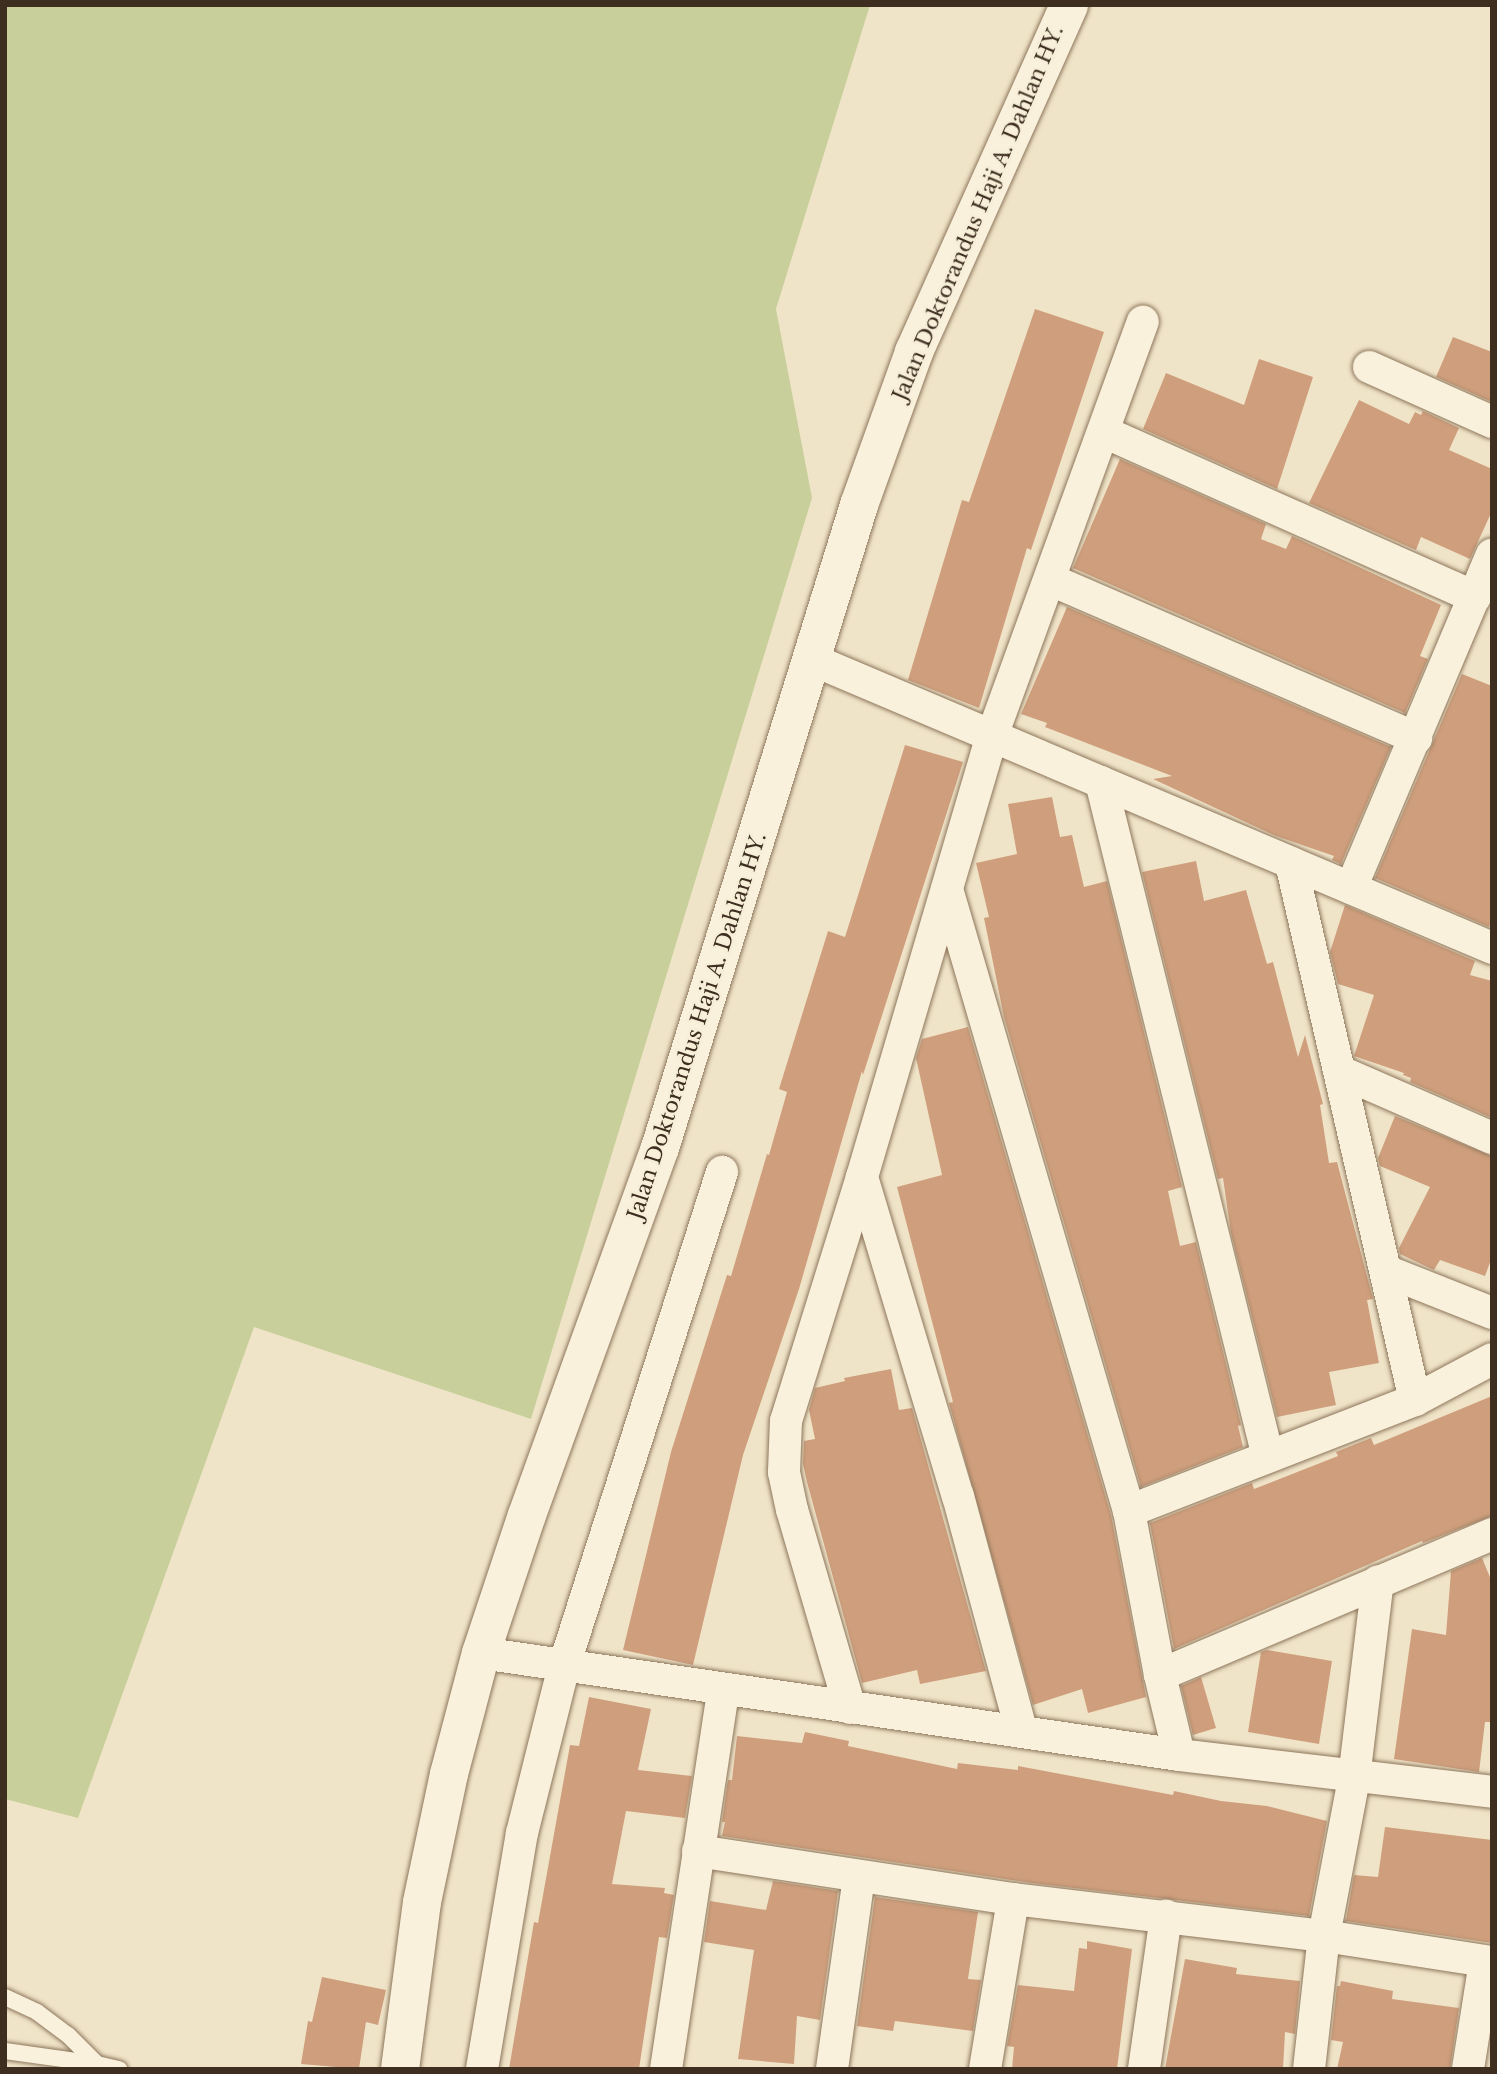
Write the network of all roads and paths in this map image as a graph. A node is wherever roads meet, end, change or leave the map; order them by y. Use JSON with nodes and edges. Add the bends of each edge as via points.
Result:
{"nodes":[{"id":1,"x":1069,"y":5,"type":"edge"},
{"id":2,"x":1143,"y":322,"type":"dead end"},
{"id":3,"x":1369,"y":367,"type":"dead end"},
{"id":4,"x":1492,"y":422,"type":"edge"},
{"id":5,"x":1104,"y":432,"type":"junction"},
{"id":6,"x":1492,"y":555,"type":"edge"},
{"id":7,"x":1051,"y":580,"type":"junction"},
{"id":8,"x":1475,"y":597,"type":"junction"},
{"id":9,"x":813,"y":660,"type":"junction"},
{"id":10,"x":992,"y":736,"type":"junction"},
{"id":11,"x":1416,"y":738,"type":"junction"},
{"id":12,"x":1101,"y":782,"type":"junction"},
{"id":13,"x":1291,"y":863,"type":"junction"},
{"id":14,"x":1350,"y":888,"type":"junction"},
{"id":15,"x":947,"y":889,"type":"junction"},
{"id":16,"x":1491,"y":947,"type":"edge"},
{"id":17,"x":1341,"y":1072,"type":"junction"},
{"id":18,"x":1492,"y":1138,"type":"edge"},
{"id":19,"x":722,"y":1171,"type":"dead end"},
{"id":20,"x":862,"y":1177,"type":"junction"},
{"id":21,"x":1385,"y":1271,"type":"junction"},
{"id":22,"x":1492,"y":1313,"type":"edge"},
{"id":23,"x":1492,"y":1359,"type":"edge"},
{"id":24,"x":1415,"y":1400,"type":"junction"},
{"id":25,"x":1268,"y":1457,"type":"junction"},
{"id":26,"x":1129,"y":1511,"type":"junction"},
{"id":27,"x":1492,"y":1534,"type":"edge"},
{"id":28,"x":1378,"y":1581,"type":"junction"},
{"id":29,"x":481,"y":1653,"type":"junction"},
{"id":30,"x":564,"y":1666,"type":"junction"},
{"id":31,"x":1160,"y":1675,"type":"junction"},
{"id":32,"x":723,"y":1691,"type":"junction"},
{"id":33,"x":850,"y":1708,"type":"junction"},
{"id":34,"x":1021,"y":1730,"type":"junction"},
{"id":35,"x":1179,"y":1755,"type":"junction"},
{"id":36,"x":1354,"y":1777,"type":"junction"},
{"id":37,"x":1492,"y":1792,"type":"edge"},
{"id":38,"x":698,"y":1851,"type":"junction"},
{"id":39,"x":859,"y":1877,"type":"junction"},
{"id":40,"x":1013,"y":1899,"type":"junction"},
{"id":41,"x":1166,"y":1916,"type":"junction"},
{"id":42,"x":1324,"y":1936,"type":"junction"},
{"id":43,"x":1488,"y":1962,"type":"edge"},
{"id":44,"x":5,"y":1997,"type":"edge"},
{"id":45,"x":5,"y":2051,"type":"edge"},
{"id":46,"x":97,"y":2064,"type":"junction"},
{"id":47,"x":119,"y":2069,"type":"edge"},
{"id":48,"x":401,"y":2069,"type":"edge"},
{"id":49,"x":482,"y":2069,"type":"edge"},
{"id":50,"x":666,"y":2069,"type":"edge"},
{"id":51,"x":832,"y":2069,"type":"edge"},
{"id":52,"x":985,"y":2069,"type":"edge"},
{"id":53,"x":1144,"y":2069,"type":"edge"},
{"id":54,"x":1309,"y":2069,"type":"edge"},
{"id":55,"x":1468,"y":2069,"type":"edge"}],
"edges":[{"from":1,"to":9,"type":"street","name":"Jalan Doktorandus Haji A. Dahlan HY.","via":[[914,352],[859,505]]},
{"from":2,"to":5,"type":"street"},
{"from":3,"to":4,"type":"street"},
{"from":5,"to":7,"type":"street"},
{"from":5,"to":8,"type":"street"},
{"from":6,"to":8,"type":"street"},
{"from":7,"to":10,"type":"street"},
{"from":7,"to":11,"type":"street"},
{"from":8,"to":11,"type":"street"},
{"from":9,"to":10,"type":"street"},
{"from":9,"to":29,"type":"street","name":"Jalan Doktorandus Haji A. Dahlan HY.","via":[[660,1148]]},
{"from":10,"to":12,"type":"street"},
{"from":10,"to":15,"type":"street"},
{"from":11,"to":14,"type":"street"},
{"from":12,"to":13,"type":"street"},
{"from":12,"to":25,"type":"street"},
{"from":13,"to":14,"type":"street"},
{"from":13,"to":17,"type":"street"},
{"from":14,"to":16,"type":"street"},
{"from":15,"to":20,"type":"street"},
{"from":15,"to":26,"type":"street"},
{"from":17,"to":18,"type":"street"},
{"from":17,"to":21,"type":"street"},
{"from":19,"to":30,"type":"street"},
{"from":20,"to":33,"type":"street","via":[[786,1421],[784,1472]]},
{"from":20,"to":34,"type":"street","via":[[958,1496]]},
{"from":21,"to":22,"type":"street"},
{"from":21,"to":24,"type":"street"},
{"from":23,"to":24,"type":"street"},
{"from":24,"to":25,"type":"street"},
{"from":25,"to":26,"type":"street"},
{"from":26,"to":31,"type":"street"},
{"from":27,"to":28,"type":"street"},
{"from":28,"to":31,"type":"street"},
{"from":28,"to":36,"type":"street"},
{"from":29,"to":30,"type":"street"},
{"from":29,"to":48,"type":"street","name":"Jalan Doktorandus Haji A. Dahlan HY.","via":[[422,1902]]},
{"from":30,"to":32,"type":"street"},
{"from":30,"to":49,"type":"street","via":[[522,1833]]},
{"from":31,"to":35,"type":"street"},
{"from":32,"to":33,"type":"street"},
{"from":32,"to":38,"type":"street"},
{"from":33,"to":34,"type":"street"},
{"from":34,"to":35,"type":"street"},
{"from":35,"to":36,"type":"street"},
{"from":36,"to":37,"type":"street"},
{"from":36,"to":42,"type":"street"},
{"from":38,"to":39,"type":"street"},
{"from":38,"to":50,"type":"street"},
{"from":39,"to":40,"type":"street"},
{"from":39,"to":51,"type":"street"},
{"from":40,"to":41,"type":"street"},
{"from":40,"to":52,"type":"street"},
{"from":41,"to":42,"type":"street"},
{"from":41,"to":53,"type":"street"},
{"from":42,"to":43,"type":"street"},
{"from":42,"to":54,"type":"street"},
{"from":43,"to":55,"type":"street"},
{"from":44,"to":46,"type":"lane","via":[[37,2012]]},
{"from":45,"to":46,"type":"lane"},
{"from":46,"to":47,"type":"lane"}]}
